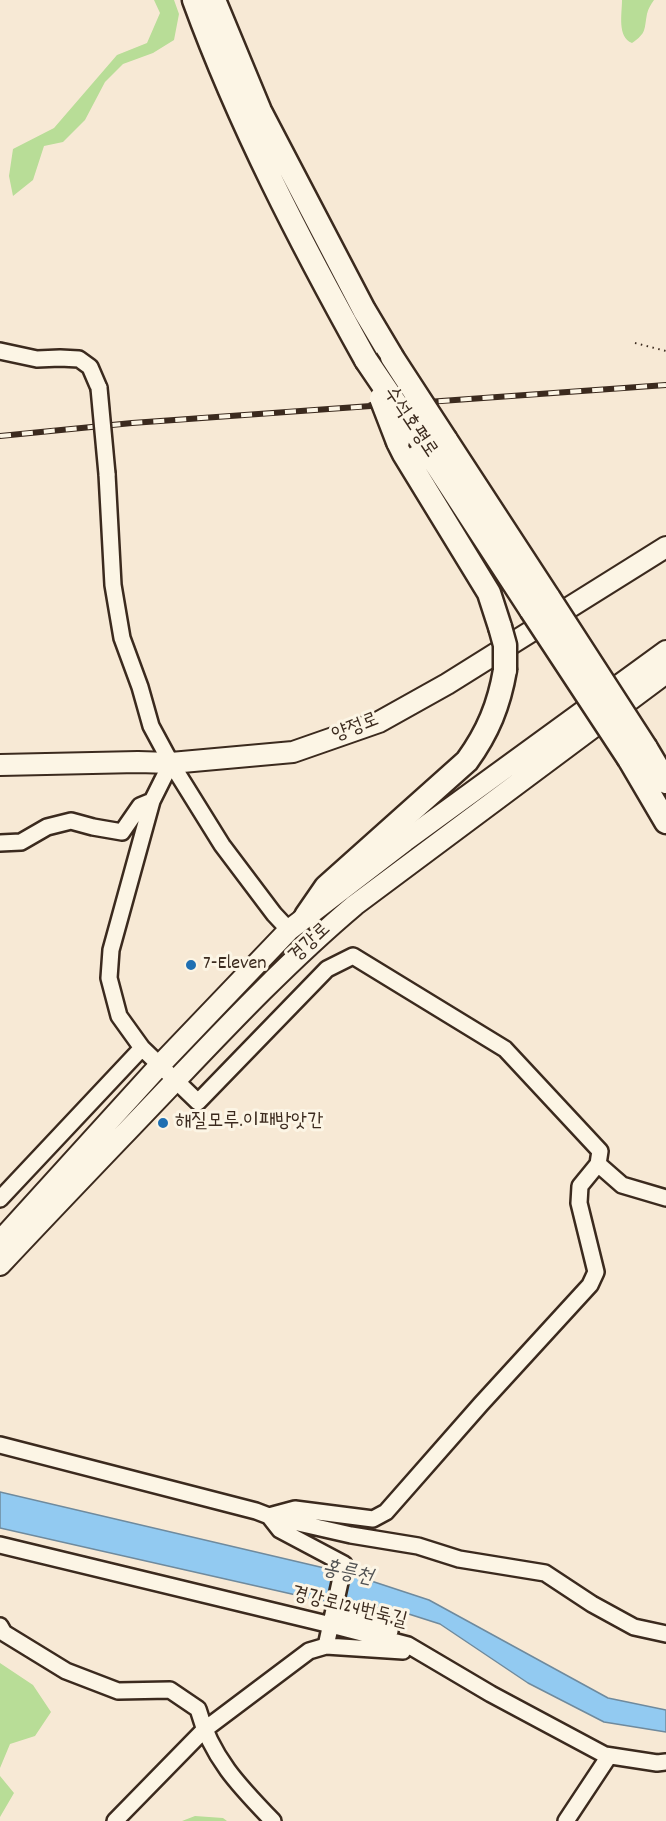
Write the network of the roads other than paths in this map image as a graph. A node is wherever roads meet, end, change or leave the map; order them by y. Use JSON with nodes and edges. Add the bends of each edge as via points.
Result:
{"nodes":[{"id":1,"x":194,"y":0,"type":"edge"},
{"id":2,"x":214,"y":0,"type":"edge"},
{"id":3,"x":0,"y":351,"type":"edge"},
{"id":4,"x":366,"y":360,"type":"junction"},
{"id":5,"x":666,"y":547,"type":"edge"},
{"id":6,"x":540,"y":604,"type":"junction"},
{"id":7,"x":666,"y":651,"type":"edge"},
{"id":8,"x":666,"y":673,"type":"edge"},
{"id":9,"x":638,"y":754,"type":"junction"},
{"id":10,"x":171,"y":763,"type":"junction"},
{"id":11,"x":0,"y":765,"type":"edge"},
{"id":12,"x":666,"y":765,"type":"edge"},
{"id":13,"x":666,"y":782,"type":"edge"},
{"id":14,"x":152,"y":801,"type":"junction"},
{"id":15,"x":666,"y":822,"type":"edge"},
{"id":16,"x":0,"y":843,"type":"edge"},
{"id":17,"x":297,"y":923,"type":"junction"},
{"id":18,"x":142,"y":1048,"type":"junction"},
{"id":19,"x":159,"y":1066,"type":"junction"},
{"id":20,"x":175,"y":1081,"type":"junction"},
{"id":21,"x":598,"y":1164,"type":"junction"},
{"id":22,"x":666,"y":1198,"type":"edge"},
{"id":23,"x":0,"y":1199,"type":"edge"},
{"id":24,"x":0,"y":1240,"type":"edge"},
{"id":25,"x":0,"y":1265,"type":"edge"},
{"id":26,"x":0,"y":1445,"type":"edge"},
{"id":27,"x":269,"y":1516,"type":"junction"},
{"id":28,"x":0,"y":1545,"type":"edge"},
{"id":29,"x":332,"y":1617,"type":"junction"},
{"id":30,"x":0,"y":1626,"type":"edge"},
{"id":31,"x":666,"y":1634,"type":"edge"},
{"id":32,"x":326,"y":1646,"type":"junction"},
{"id":33,"x":418,"y":1651,"type":"junction"},
{"id":34,"x":204,"y":1730,"type":"junction"},
{"id":35,"x":609,"y":1756,"type":"junction"},
{"id":36,"x":666,"y":1762,"type":"edge"},
{"id":37,"x":115,"y":1821,"type":"edge"},
{"id":38,"x":273,"y":1821,"type":"edge"},
{"id":39,"x":566,"y":1821,"type":"edge"}],
"edges":[{"from":1,"to":4,"type":"highway","name":"수석호평로","via":[[255,149]]},
{"from":2,"to":6,"type":"highway","name":"수석호평로","bridge":true,"via":[[261,111],[364,310],[446,440]]},
{"from":3,"to":10,"type":"street","bridge":true,"via":[[37,359],[79,360],[90,367],[99,388],[113,585],[122,639],[151,726]]},
{"from":4,"to":6,"type":"highway","name":"수석호평로","bridge":true},
{"from":4,"to":17,"type":"highway","bridge":true,"via":[[404,454],[489,593],[505,645],[505,670],[492,716],[467,760],[326,887]]},
{"from":5,"to":10,"type":"main road","name":"양정로","via":[[379,722],[293,752]]},
{"from":6,"to":9,"type":"highway","name":"수석호평로","bridge":true},
{"from":7,"to":17,"type":"main road","name":"경강로"},
{"from":8,"to":20,"type":"main road","name":"경강로","via":[[355,905],[319,935]]},
{"from":9,"to":12,"type":"highway"},
{"from":9,"to":13,"type":"highway","name":"수석호평로"},
{"from":9,"to":15,"type":"highway","name":"수석호평로"},
{"from":10,"to":11,"type":"main road","name":"양정로"},
{"from":10,"to":14,"type":"street"},
{"from":10,"to":17,"type":"street","via":[[222,844],[274,914]]},
{"from":14,"to":16,"type":"street","via":[[140,806],[122,832],[70,821],[47,827],[21,842]]},
{"from":14,"to":18,"type":"street","via":[[111,950],[109,978],[119,1016]]},
{"from":17,"to":19,"type":"main road","name":"경강로"},
{"from":18,"to":19,"type":"street"},
{"from":18,"to":23,"type":"street"},
{"from":19,"to":20,"type":"street"},
{"from":19,"to":24,"type":"main road","name":"경강로"},
{"from":20,"to":21,"type":"street","via":[[198,1102],[327,969],[353,956],[505,1049],[600,1151]]},
{"from":20,"to":25,"type":"main road","name":"경강로"},
{"from":21,"to":22,"type":"street","via":[[622,1185]]},
{"from":21,"to":27,"type":"street","via":[[580,1186],[579,1203],[596,1272],[590,1285],[386,1512],[373,1519],[295,1509]]},
{"from":26,"to":27,"type":"street"},
{"from":27,"to":29,"type":"street","via":[[280,1530],[344,1564]]},
{"from":27,"to":31,"type":"street","via":[[418,1546],[459,1559],[545,1573],[634,1627]]},
{"from":28,"to":29,"type":"street","name":"경강로124번둑길"},
{"from":29,"to":32,"type":"street"},
{"from":29,"to":33,"type":"street","name":"경강로124번둑길"},
{"from":30,"to":34,"type":"street","via":[[4,1633],[66,1671],[118,1691],[170,1689],[198,1709]]},
{"from":32,"to":33,"type":"street"},
{"from":32,"to":34,"type":"street","via":[[309,1651]]},
{"from":33,"to":35,"type":"street","name":"경강로124번둑길"},
{"from":34,"to":37,"type":"street"},
{"from":34,"to":38,"type":"street","via":[[235,1782]]},
{"from":35,"to":36,"type":"street","name":"경강로124번둑길"},
{"from":35,"to":39,"type":"street"}]}
